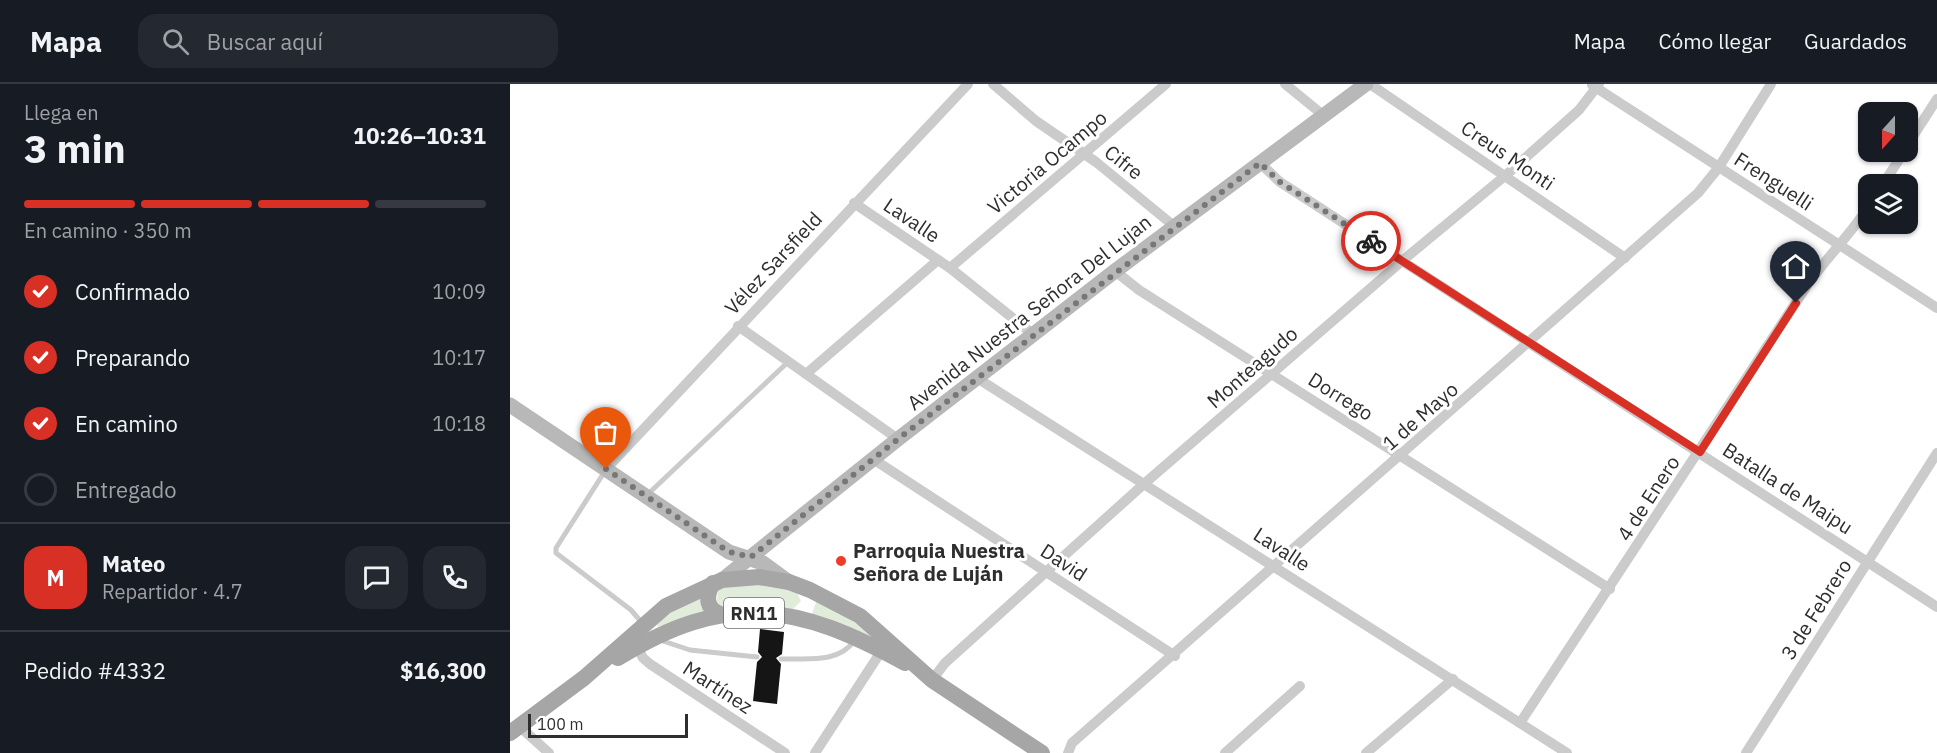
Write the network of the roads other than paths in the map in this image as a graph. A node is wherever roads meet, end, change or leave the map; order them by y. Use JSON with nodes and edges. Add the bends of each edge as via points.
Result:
{"nodes":[{"id":1,"x":968,"y":84,"type":"edge"},
{"id":2,"x":993,"y":84,"type":"edge"},
{"id":3,"x":1167,"y":84,"type":"edge"},
{"id":4,"x":1285,"y":84,"type":"edge"},
{"id":5,"x":1368,"y":84,"type":"edge"},
{"id":6,"x":1772,"y":84,"type":"edge"},
{"id":7,"x":1595,"y":85,"type":"edge"},
{"id":8,"x":1937,"y":99,"type":"edge"},
{"id":9,"x":1323,"y":115,"type":"junction"},
{"id":10,"x":1918,"y":128,"type":"edge"},
{"id":11,"x":1084,"y":154,"type":"junction"},
{"id":12,"x":1260,"y":163,"type":"junction"},
{"id":13,"x":1719,"y":167,"type":"junction"},
{"id":14,"x":1506,"y":175,"type":"junction"},
{"id":15,"x":854,"y":203,"type":"junction"},
{"id":16,"x":1858,"y":223,"type":"edge"},
{"id":17,"x":1174,"y":226,"type":"junction"},
{"id":18,"x":1840,"y":245,"type":"junction"},
{"id":19,"x":1625,"y":258,"type":"junction"},
{"id":20,"x":938,"y":260,"type":"junction"},
{"id":21,"x":1402,"y":261,"type":"junction"},
{"id":22,"x":950,"y":268,"type":"junction"},
{"id":23,"x":1115,"y":271,"type":"junction"},
{"id":24,"x":1937,"y":308,"type":"edge"},
{"id":25,"x":738,"y":326,"type":"junction"},
{"id":26,"x":1034,"y":335,"type":"junction"},
{"id":27,"x":1529,"y":344,"type":"junction"},
{"id":28,"x":788,"y":362,"type":"junction"},
{"id":29,"x":806,"y":374,"type":"junction"},
{"id":30,"x":1271,"y":374,"type":"junction"},
{"id":31,"x":977,"y":378,"type":"junction"},
{"id":32,"x":510,"y":405,"type":"edge"},
{"id":33,"x":898,"y":439,"type":"junction"},
{"id":34,"x":1700,"y":452,"type":"junction"},
{"id":35,"x":1937,"y":453,"type":"edge"},
{"id":36,"x":1402,"y":455,"type":"junction"},
{"id":37,"x":873,"y":459,"type":"junction"},
{"id":38,"x":606,"y":469,"type":"junction"},
{"id":39,"x":1145,"y":483,"type":"junction"},
{"id":40,"x":647,"y":496,"type":"junction"},
{"id":41,"x":751,"y":557,"type":"junction"},
{"id":42,"x":1868,"y":562,"type":"junction"},
{"id":43,"x":1275,"y":566,"type":"junction"},
{"id":44,"x":1046,"y":571,"type":"junction"},
{"id":45,"x":718,"y":581,"type":"junction"},
{"id":46,"x":789,"y":582,"type":"junction"},
{"id":47,"x":1610,"y":589,"type":"junction"},
{"id":48,"x":810,"y":590,"type":"junction"},
{"id":49,"x":1937,"y":607,"type":"edge"},
{"id":50,"x":720,"y":614,"type":"junction"},
{"id":51,"x":800,"y":617,"type":"junction"},
{"id":52,"x":648,"y":630,"type":"junction"},
{"id":53,"x":856,"y":638,"type":"junction"},
{"id":54,"x":637,"y":646,"type":"junction"},
{"id":55,"x":882,"y":650,"type":"junction"},
{"id":56,"x":1174,"y":656,"type":"junction"},
{"id":57,"x":758,"y":657,"type":"dead end"},
{"id":58,"x":781,"y":659,"type":"dead end"},
{"id":59,"x":584,"y":678,"type":"junction"},
{"id":60,"x":929,"y":678,"type":"junction"},
{"id":61,"x":1453,"y":680,"type":"junction"},
{"id":62,"x":1300,"y":686,"type":"dead end"},
{"id":63,"x":1520,"y":723,"type":"junction"},
{"id":64,"x":515,"y":729,"type":"edge"},
{"id":65,"x":549,"y":753,"type":"edge"},
{"id":66,"x":785,"y":753,"type":"edge"},
{"id":67,"x":815,"y":753,"type":"edge"},
{"id":68,"x":1042,"y":753,"type":"edge"},
{"id":69,"x":1068,"y":753,"type":"edge"},
{"id":70,"x":1225,"y":753,"type":"edge"},
{"id":71,"x":1366,"y":753,"type":"edge"},
{"id":72,"x":1567,"y":753,"type":"edge"},
{"id":73,"x":1746,"y":753,"type":"edge"}],
"edges":[{"from":1,"to":15,"type":"street","name":"Vélez Sarsfield"},
{"from":2,"to":11,"type":"street","name":"Cifre","via":[[1036,121]]},
{"from":3,"to":11,"type":"street","name":"Victoria Ocampo"},
{"from":4,"to":9,"type":"street"},
{"from":5,"to":9,"type":"street","name":"Avenida Nuestra Señora Del Lujan"},
{"from":5,"to":14,"type":"street","name":"Creus Monti"},
{"from":6,"to":13,"type":"street","name":"1 de Mayo"},
{"from":7,"to":13,"type":"street","name":"Frenguelli"},
{"from":7,"to":14,"type":"street","name":"Monteagudo","via":[[1579,110]]},
{"from":8,"to":10,"type":"street"},
{"from":9,"to":12,"type":"street","name":"Avenida Nuestra Señora Del Lujan"},
{"from":11,"to":17,"type":"street","name":"Cifre"},
{"from":11,"to":22,"type":"street","name":"Victoria Ocampo"},
{"from":12,"to":17,"type":"street","name":"Avenida Nuestra Señora Del Lujan"},
{"from":12,"to":21,"type":"street","name":"Batalla de Maipu","via":[[1280,182]]},
{"from":13,"to":18,"type":"street","name":"Frenguelli"},
{"from":13,"to":19,"type":"street","name":"1 de Mayo","via":[[1698,193]]},
{"from":14,"to":19,"type":"street","name":"Creus Monti"},
{"from":14,"to":21,"type":"street","name":"Monteagudo"},
{"from":15,"to":20,"type":"street","name":"Lavalle"},
{"from":15,"to":25,"type":"street","name":"Vélez Sarsfield"},
{"from":16,"to":18,"type":"street","name":"4 de Enero"},
{"from":17,"to":23,"type":"street","name":"Avenida Nuestra Señora Del Lujan"},
{"from":18,"to":24,"type":"street","name":"Frenguelli"},
{"from":18,"to":34,"type":"street","name":"4 de Enero","via":[[1808,284]]},
{"from":19,"to":27,"type":"street","name":"1 de Mayo"},
{"from":20,"to":22,"type":"street","name":"Lavalle"},
{"from":20,"to":29,"type":"street"},
{"from":21,"to":27,"type":"street","name":"Batalla de Maipu"},
{"from":21,"to":30,"type":"street","name":"Monteagudo"},
{"from":22,"to":26,"type":"street","name":"Lavalle"},
{"from":23,"to":26,"type":"street","name":"Avenida Nuestra Señora Del Lujan"},
{"from":23,"to":30,"type":"street","name":"Dorrego"},
{"from":25,"to":28,"type":"street"},
{"from":25,"to":38,"type":"street","name":"Vélez Sarsfield"},
{"from":26,"to":31,"type":"street","name":"Avenida Nuestra Señora Del Lujan"},
{"from":27,"to":34,"type":"street","name":"Batalla de Maipu"},
{"from":27,"to":36,"type":"street","name":"1 de Mayo"},
{"from":28,"to":29,"type":"street"},
{"from":28,"to":40,"type":"lane","via":[[657,482]]},
{"from":29,"to":33,"type":"street"},
{"from":30,"to":36,"type":"street","name":"Dorrego"},
{"from":30,"to":39,"type":"street","name":"Monteagudo"},
{"from":31,"to":33,"type":"street","name":"Avenida Nuestra Señora Del Lujan"},
{"from":31,"to":39,"type":"street","name":"Lavalle"},
{"from":32,"to":38,"type":"street"},
{"from":33,"to":37,"type":"street","name":"Avenida Nuestra Señora Del Lujan"},
{"from":34,"to":42,"type":"street","name":"Batalla de Maipu"},
{"from":34,"to":47,"type":"street","name":"4 de Enero"},
{"from":35,"to":42,"type":"street","name":"3 de Febrero"},
{"from":36,"to":43,"type":"street","name":"1 de Mayo"},
{"from":36,"to":47,"type":"street","name":"Dorrego"},
{"from":37,"to":41,"type":"street","name":"Avenida Nuestra Señora Del Lujan"},
{"from":37,"to":44,"type":"street","name":"David"},
{"from":38,"to":40,"type":"street"},
{"from":38,"to":52,"type":"lane","via":[[556,553],[631,610]]},
{"from":39,"to":43,"type":"street","name":"Lavalle"},
{"from":39,"to":44,"type":"street","name":"Monteagudo"},
{"from":40,"to":41,"type":"street","via":[[729,552]]},
{"from":41,"to":45,"type":"street","name":"Avenida Nuestra Señora Del Lujan"},
{"from":41,"to":46,"type":"street"},
{"from":42,"to":49,"type":"street","name":"Batalla de Maipu"},
{"from":42,"to":73,"type":"street","name":"3 de Febrero"},
{"from":43,"to":56,"type":"street","name":"1 de Mayo"},
{"from":43,"to":61,"type":"street","name":"Lavalle"},
{"from":44,"to":56,"type":"street","name":"David"},
{"from":44,"to":60,"type":"street","name":"Monteagudo"},
{"from":45,"to":46,"type":"main road","number":"RN11","via":[[759,577]]},
{"from":45,"to":50,"type":"main road","number":"RN11","via":[[707,601]]},
{"from":45,"to":52,"type":"main road","number":"RN11","via":[[666,606]]},
{"from":46,"to":48,"type":"main road","number":"RN11"},
{"from":47,"to":63,"type":"street","name":"4 de Enero"},
{"from":48,"to":51,"type":"main road","number":"RN11","via":[[811,605]]},
{"from":48,"to":60,"type":"main road","number":"RN11","via":[[860,616]]},
{"from":50,"to":51,"type":"main road","number":"RN11"},
{"from":50,"to":52,"type":"main road","number":"RN11"},
{"from":51,"to":53,"type":"main road","number":"RN11"},
{"from":52,"to":54,"type":"main road","number":"RN11"},
{"from":52,"to":57,"type":"lane","via":[[690,650]]},
{"from":52,"to":59,"type":"main road","number":"RN11"},
{"from":53,"to":55,"type":"main road","number":"RN11"},
{"from":53,"to":58,"type":"lane","via":[[838,657]]},
{"from":54,"to":59,"type":"main road","number":"RN11"},
{"from":54,"to":66,"type":"street","name":"Martínez","via":[[650,664]]},
{"from":55,"to":60,"type":"main road","number":"RN11"},
{"from":55,"to":67,"type":"street"},
{"from":56,"to":69,"type":"street","name":"1 de Mayo","via":[[1072,743]]},
{"from":59,"to":64,"type":"main road","number":"RN11"},
{"from":60,"to":68,"type":"main road","number":"RN11"},
{"from":61,"to":63,"type":"street","name":"Lavalle"},
{"from":61,"to":71,"type":"street"},
{"from":62,"to":70,"type":"street"},
{"from":63,"to":72,"type":"street","name":"Lavalle"},
{"from":64,"to":65,"type":"street"}]}
